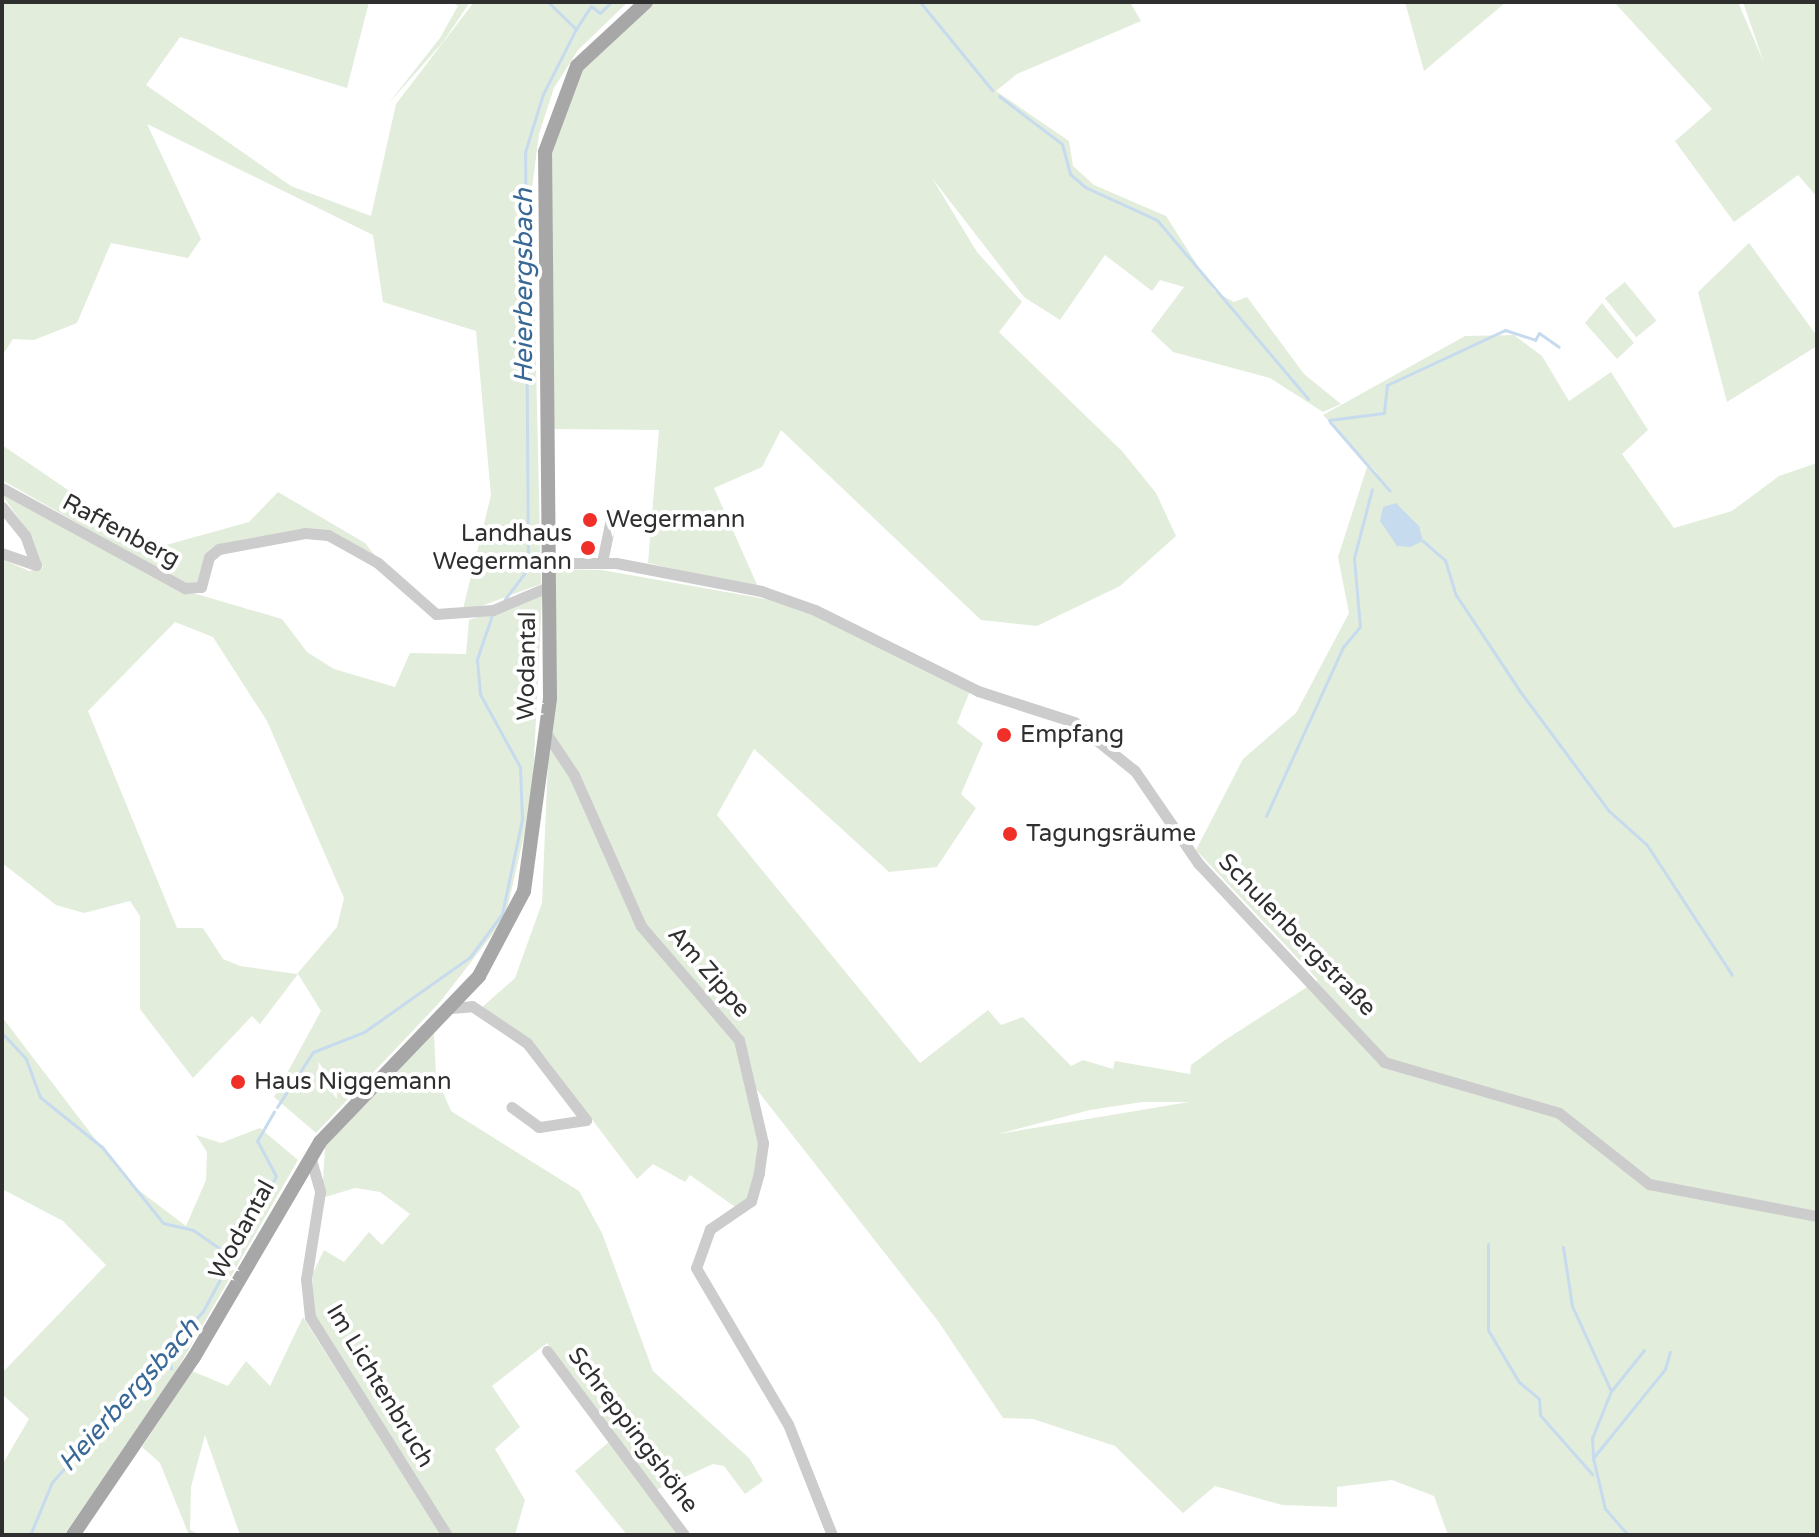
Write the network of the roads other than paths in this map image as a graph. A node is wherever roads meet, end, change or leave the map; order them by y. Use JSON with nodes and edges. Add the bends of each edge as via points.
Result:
{"nodes":[{"id":1,"x":646,"y":2,"type":"edge"},
{"id":2,"x":2,"y":488,"type":"edge"},
{"id":3,"x":2,"y":507,"type":"edge"},
{"id":4,"x":612,"y":514,"type":"dead end"},
{"id":5,"x":2,"y":553,"type":"edge"},
{"id":6,"x":602,"y":562,"type":"junction"},
{"id":7,"x":549,"y":563,"type":"junction"},
{"id":8,"x":550,"y":586,"type":"junction"},
{"id":9,"x":548,"y":736,"type":"junction"},
{"id":10,"x":451,"y":1008,"type":"junction"},
{"id":11,"x":511,"y":1107,"type":"dead end"},
{"id":12,"x":310,"y":1156,"type":"junction"},
{"id":13,"x":1817,"y":1216,"type":"edge"},
{"id":14,"x":547,"y":1351,"type":"dead end"},
{"id":15,"x":73,"y":1535,"type":"edge"},
{"id":16,"x":447,"y":1535,"type":"edge"},
{"id":17,"x":684,"y":1535,"type":"edge"},
{"id":18,"x":832,"y":1535,"type":"edge"}],
"edges":[{"from":1,"to":7,"type":"main road","name":"Wodantal","via":[[577,66],[545,152]]},
{"from":2,"to":8,"type":"street","name":"Raffenberg","via":[[185,588],[201,587],[209,557],[219,549],[305,533],[328,535],[378,563],[436,614],[493,610]]},
{"from":3,"to":5,"type":"street","via":[[33,548],[36,565]]},
{"from":4,"to":6,"type":"street"},
{"from":6,"to":7,"type":"street","name":"Schulenbergstraße"},
{"from":6,"to":13,"type":"street","name":"Schulenbergstraße","via":[[795,601],[978,691],[1074,722],[1135,771],[1198,863],[1384,1062],[1559,1113],[1649,1184]]},
{"from":7,"to":8,"type":"main road","name":"Wodantal"},
{"from":8,"to":9,"type":"main road","name":"Wodantal"},
{"from":9,"to":10,"type":"main road","name":"Wodantal","via":[[524,891],[500,945]]},
{"from":9,"to":18,"type":"street","name":"Am Zippe","via":[[574,775],[641,926],[739,1040],[763,1143],[759,1173],[751,1201],[710,1229],[696,1268],[792,1432]]},
{"from":10,"to":11,"type":"street","via":[[472,1006],[527,1043],[586,1120],[539,1127]]},
{"from":10,"to":12,"type":"main road","name":"Wodantal","via":[[368,1086]]},
{"from":12,"to":15,"type":"main road","name":"Wodantal","via":[[187,1368]]},
{"from":12,"to":16,"type":"street","name":"Im Lichtenbruch","via":[[320,1192],[306,1279],[310,1317]]},
{"from":14,"to":17,"type":"street","name":"Schreppingshöhe"}]}
